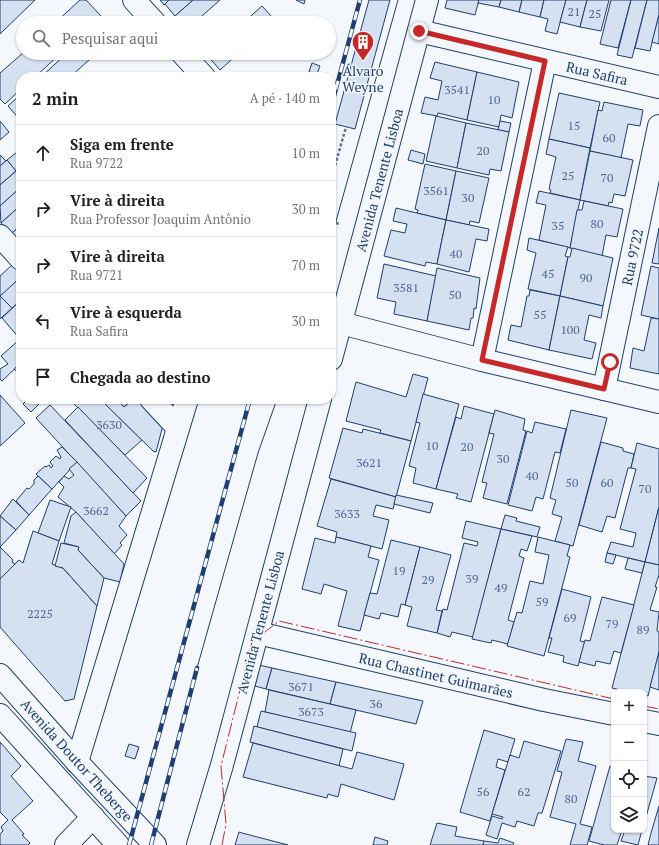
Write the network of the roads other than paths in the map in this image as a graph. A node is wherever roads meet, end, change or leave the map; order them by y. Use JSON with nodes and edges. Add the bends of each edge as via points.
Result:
{"nodes":[{"id":1,"x":134,"y":0,"type":"edge"},
{"id":2,"x":427,"y":0,"type":"edge"},
{"id":3,"x":149,"y":16,"type":"edge"},
{"id":4,"x":419,"y":31,"type":"junction"},
{"id":5,"x":188,"y":60,"type":"edge"},
{"id":6,"x":545,"y":61,"type":"junction"},
{"id":7,"x":199,"y":72,"type":"edge"},
{"id":8,"x":659,"y":87,"type":"edge"},
{"id":9,"x":659,"y":126,"type":"edge"},
{"id":10,"x":0,"y":236,"type":"edge"},
{"id":11,"x":16,"y":253,"type":"edge"},
{"id":12,"x":341,"y":322,"type":"junction"},
{"id":13,"x":336,"y":341,"type":"edge"},
{"id":14,"x":482,"y":360,"type":"junction"},
{"id":15,"x":604,"y":389,"type":"junction"},
{"id":16,"x":659,"y":402,"type":"edge"},
{"id":17,"x":156,"y":404,"type":"edge"},
{"id":18,"x":185,"y":404,"type":"edge"},
{"id":19,"x":319,"y":404,"type":"edge"},
{"id":20,"x":177,"y":427,"type":"junction"},
{"id":21,"x":258,"y":633,"type":"junction"},
{"id":22,"x":0,"y":675,"type":"edge"},
{"id":23,"x":611,"y":713,"type":"edge"},
{"id":24,"x":0,"y":715,"type":"edge"},
{"id":25,"x":647,"y":722,"type":"edge"},
{"id":26,"x":659,"y":724,"type":"edge"},
{"id":27,"x":77,"y":762,"type":"junction"},
{"id":28,"x":93,"y":817,"type":"junction"},
{"id":29,"x":66,"y":845,"type":"edge"},
{"id":30,"x":118,"y":845,"type":"edge"},
{"id":31,"x":155,"y":845,"type":"edge"},
{"id":32,"x":198,"y":845,"type":"edge"}],
"edges":[{"from":1,"to":3,"type":"street"},
{"from":2,"to":4,"type":"street","name":"Avenida Tenente Lisboa"},
{"from":4,"to":6,"type":"street","name":"Rua Safira"},
{"from":4,"to":12,"type":"street","name":"Avenida Tenente Lisboa"},
{"from":5,"to":7,"type":"street"},
{"from":6,"to":8,"type":"street","name":"Rua Safira"},
{"from":6,"to":14,"type":"street"},
{"from":9,"to":15,"type":"street","name":"Rua 9722"},
{"from":10,"to":11,"type":"street"},
{"from":12,"to":13,"type":"street","name":"Avenida Tenente Lisboa"},
{"from":12,"to":14,"type":"street"},
{"from":14,"to":15,"type":"street"},
{"from":15,"to":16,"type":"street"},
{"from":17,"to":20,"type":"street"},
{"from":18,"to":20,"type":"street"},
{"from":19,"to":21,"type":"street","name":"Avenida Tenente Lisboa"},
{"from":20,"to":27,"type":"street"},
{"from":21,"to":23,"type":"street","name":"Rua Chastinet Guimarães"},
{"from":21,"to":32,"type":"street","name":"Avenida Tenente Lisboa"},
{"from":22,"to":27,"type":"street","name":"Avenida Doutor Theberge"},
{"from":24,"to":28,"type":"street","name":"Avenida Doutor Theberge"},
{"from":25,"to":26,"type":"street"},
{"from":27,"to":31,"type":"street","name":"Avenida Doutor Theberge"},
{"from":28,"to":29,"type":"street"},
{"from":28,"to":30,"type":"street","name":"Avenida Doutor Theberge"}]}
